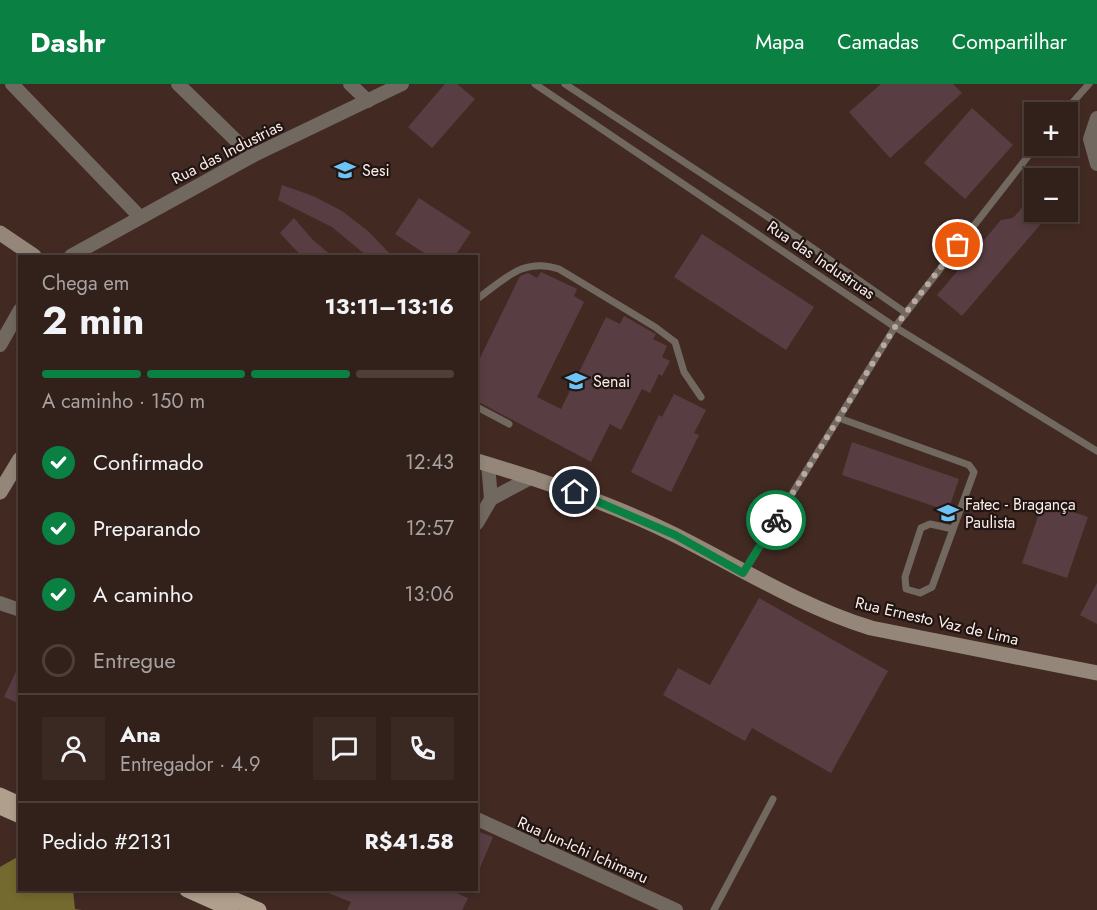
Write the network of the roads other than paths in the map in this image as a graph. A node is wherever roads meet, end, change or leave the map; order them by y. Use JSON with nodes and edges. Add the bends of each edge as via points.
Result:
{"nodes":[{"id":1,"x":12,"y":84,"type":"edge"},
{"id":2,"x":178,"y":84,"type":"edge"},
{"id":3,"x":350,"y":84,"type":"edge"},
{"id":4,"x":402,"y":84,"type":"edge"},
{"id":5,"x":535,"y":84,"type":"edge"},
{"id":6,"x":565,"y":84,"type":"edge"},
{"id":7,"x":1089,"y":84,"type":"edge"},
{"id":8,"x":368,"y":101,"type":"junction"},
{"id":9,"x":1074,"y":102,"type":"edge"},
{"id":10,"x":1097,"y":118,"type":"edge"},
{"id":11,"x":252,"y":156,"type":"junction"},
{"id":12,"x":1028,"y":156,"type":"edge"},
{"id":13,"x":1097,"y":164,"type":"edge"},
{"id":14,"x":140,"y":217,"type":"junction"},
{"id":15,"x":0,"y":232,"type":"edge"},
{"id":16,"x":33,"y":255,"type":"edge"},
{"id":17,"x":73,"y":255,"type":"edge"},
{"id":18,"x":478,"y":298,"type":"edge"},
{"id":19,"x":906,"y":313,"type":"junction"},
{"id":20,"x":18,"y":314,"type":"edge"},
{"id":21,"x":895,"y":327,"type":"junction"},
{"id":22,"x":0,"y":345,"type":"edge"},
{"id":23,"x":701,"y":397,"type":"dead end"},
{"id":24,"x":478,"y":408,"type":"edge"},
{"id":25,"x":839,"y":418,"type":"junction"},
{"id":26,"x":509,"y":424,"type":"dead end"},
{"id":27,"x":1097,"y":451,"type":"edge"},
{"id":28,"x":18,"y":462,"type":"edge"},
{"id":29,"x":482,"y":463,"type":"edge"},
{"id":30,"x":532,"y":477,"type":"junction"},
{"id":31,"x":1,"y":488,"type":"edge"},
{"id":32,"x":491,"y":499,"type":"junction"},
{"id":33,"x":478,"y":521,"type":"edge"},
{"id":34,"x":953,"y":529,"type":"junction"},
{"id":35,"x":743,"y":573,"type":"junction"},
{"id":36,"x":0,"y":603,"type":"edge"},
{"id":37,"x":18,"y":609,"type":"edge"},
{"id":38,"x":1097,"y":673,"type":"edge"},
{"id":39,"x":0,"y":795,"type":"edge"},
{"id":40,"x":773,"y":799,"type":"dead end"},
{"id":41,"x":18,"y":803,"type":"edge"},
{"id":42,"x":0,"y":807,"type":"edge"},
{"id":43,"x":18,"y":815,"type":"edge"},
{"id":44,"x":478,"y":819,"type":"edge"},
{"id":45,"x":189,"y":891,"type":"edge"},
{"id":46,"x":215,"y":891,"type":"edge"},
{"id":47,"x":232,"y":910,"type":"edge"},
{"id":48,"x":259,"y":910,"type":"edge"},
{"id":49,"x":676,"y":910,"type":"edge"},
{"id":50,"x":714,"y":910,"type":"edge"}],
"edges":[{"from":1,"to":14,"type":"street"},
{"from":2,"to":11,"type":"street"},
{"from":3,"to":8,"type":"street"},
{"from":4,"to":8,"type":"street","name":"Rua das Industrias"},
{"from":5,"to":21,"type":"lane","name":"Rua das Industruas"},
{"from":6,"to":19,"type":"lane"},
{"from":7,"to":9,"type":"lane"},
{"from":8,"to":11,"type":"street","name":"Rua das Industrias"},
{"from":10,"to":13,"type":"street","via":[[1090,139]]},
{"from":11,"to":14,"type":"street","name":"Rua das Industrias"},
{"from":12,"to":19,"type":"lane"},
{"from":14,"to":17,"type":"street","name":"Rua das Industrias"},
{"from":15,"to":16,"type":"street"},
{"from":18,"to":23,"type":"lane","via":[[528,265],[545,264],[559,269],[675,342],[684,372]]},
{"from":19,"to":21,"type":"lane"},
{"from":20,"to":22,"type":"street"},
{"from":21,"to":25,"type":"lane"},
{"from":21,"to":27,"type":"lane","name":"Rua das Industruas"},
{"from":24,"to":26,"type":"lane"},
{"from":25,"to":34,"type":"lane","via":[[972,468],[970,485]]},
{"from":25,"to":35,"type":"lane"},
{"from":28,"to":31,"type":"street"},
{"from":29,"to":30,"type":"street","name":"Rua Ernesto Vaz de Lima"},
{"from":29,"to":32,"type":"street"},
{"from":30,"to":32,"type":"street"},
{"from":30,"to":35,"type":"street","name":"Rua Ernesto Vaz de Lima","via":[[675,535]]},
{"from":32,"to":33,"type":"street"},
{"from":34,"to":34,"type":"lane","via":[[930,524],[921,528],[905,577],[906,589],[920,593],[932,587]]},
{"from":35,"to":38,"type":"street","name":"Rua Ernesto Vaz de Lima","via":[[813,607],[871,627]]},
{"from":36,"to":37,"type":"street"},
{"from":39,"to":41,"type":"main road"},
{"from":40,"to":50,"type":"lane"},
{"from":42,"to":43,"type":"main road"},
{"from":44,"to":49,"type":"street","name":"Rua Jun-Ichi Ichimaru"},
{"from":45,"to":47,"type":"main road"},
{"from":46,"to":48,"type":"main road"}]}
